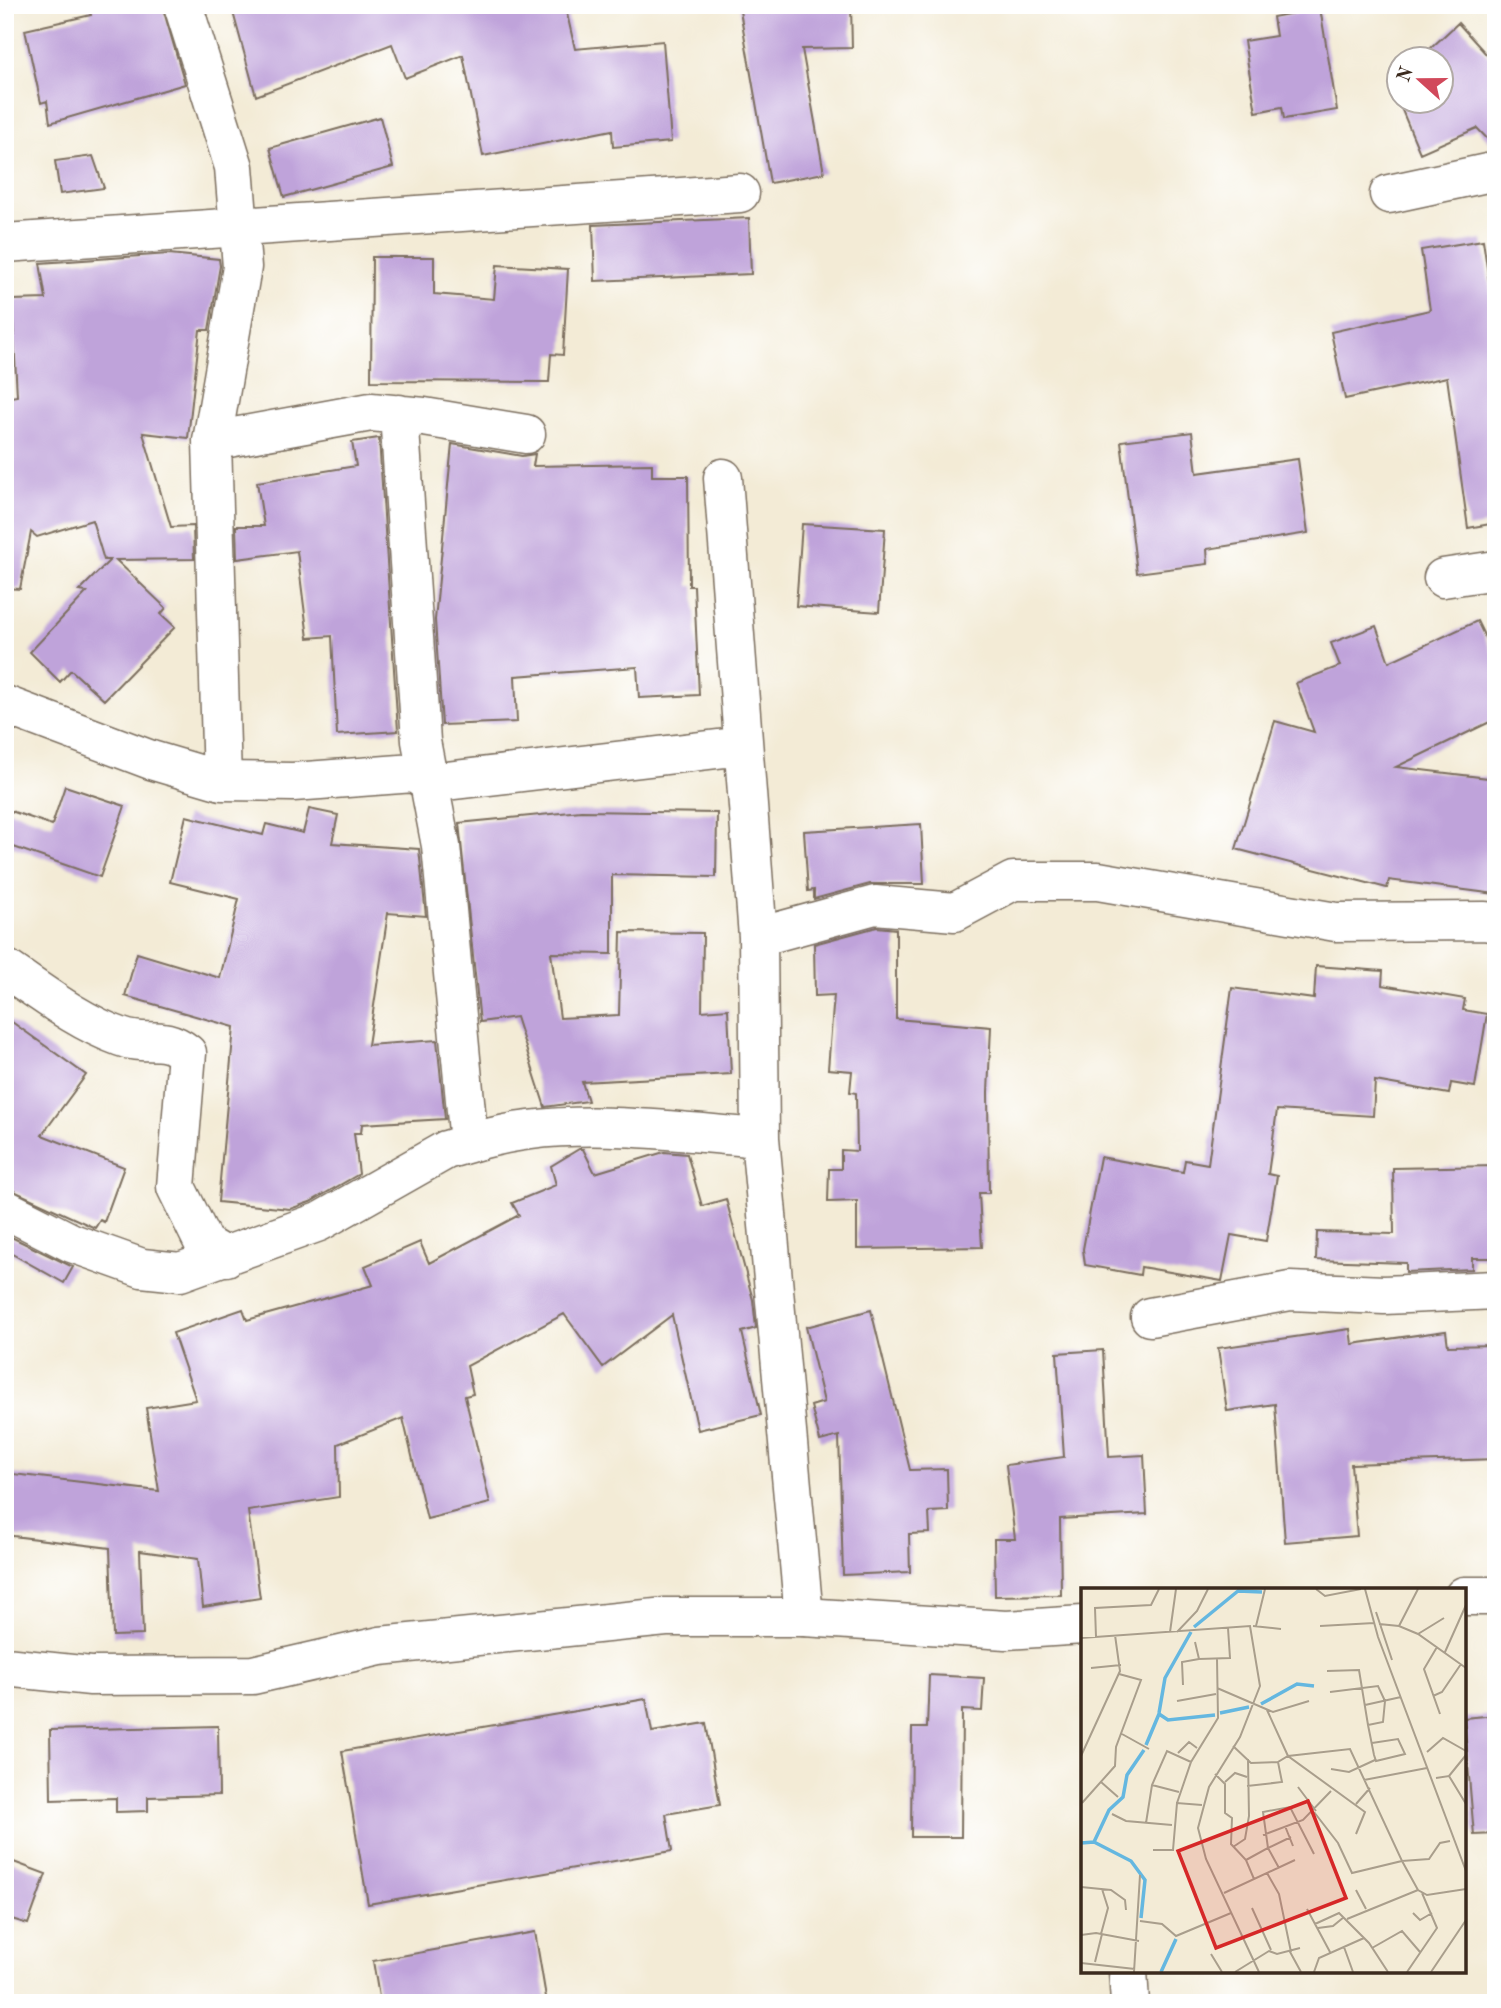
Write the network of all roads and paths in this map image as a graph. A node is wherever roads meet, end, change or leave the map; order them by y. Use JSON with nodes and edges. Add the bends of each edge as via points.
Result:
{"nodes":[{"id":1,"x":183,"y":5,"type":"edge"},
{"id":2,"x":1496,"y":171,"type":"edge"},
{"id":3,"x":740,"y":193,"type":"dead end"},
{"id":4,"x":1389,"y":194,"type":"dead end"},
{"id":5,"x":239,"y":228,"type":"junction"},
{"id":6,"x":5,"y":243,"type":"edge"},
{"id":7,"x":399,"y":414,"type":"junction"},
{"id":8,"x":526,"y":434,"type":"dead end"},
{"id":9,"x":212,"y":441,"type":"junction"},
{"id":10,"x":723,"y":478,"type":"dead end"},
{"id":11,"x":1496,"y":570,"type":"edge"},
{"id":12,"x":1443,"y":578,"type":"dead end"},
{"id":13,"x":5,"y":705,"type":"edge"},
{"id":14,"x":743,"y":746,"type":"junction"},
{"id":15,"x":222,"y":781,"type":"junction"},
{"id":16,"x":429,"y":783,"type":"junction"},
{"id":17,"x":1496,"y":923,"type":"edge"},
{"id":18,"x":758,"y":937,"type":"junction"},
{"id":19,"x":5,"y":968,"type":"edge"},
{"id":20,"x":760,"y":1138,"type":"junction"},
{"id":21,"x":469,"y":1143,"type":"junction"},
{"id":22,"x":5,"y":1209,"type":"edge"},
{"id":23,"x":226,"y":1257,"type":"junction"},
{"id":24,"x":1496,"y":1290,"type":"edge"},
{"id":25,"x":1150,"y":1317,"type":"dead end"},
{"id":26,"x":1466,"y":1595,"type":"edge"},
{"id":27,"x":1496,"y":1595,"type":"edge"},
{"id":28,"x":804,"y":1617,"type":"junction"},
{"id":29,"x":1081,"y":1625,"type":"edge"},
{"id":30,"x":5,"y":1667,"type":"edge"},
{"id":31,"x":1128,"y":1973,"type":"edge"},
{"id":32,"x":1130,"y":2003,"type":"edge"}],
"edges":[{"from":1,"to":5,"type":"street","via":[[234,167]]},
{"from":2,"to":4,"type":"street"},
{"from":3,"to":5,"type":"street"},
{"from":5,"to":6,"type":"street"},
{"from":5,"to":9,"type":"street","via":[[242,267]]},
{"from":7,"to":8,"type":"street"},
{"from":7,"to":9,"type":"street","via":[[371,412]]},
{"from":7,"to":16,"type":"street","via":[[421,741]]},
{"from":9,"to":15,"type":"street"},
{"from":10,"to":14,"type":"street"},
{"from":11,"to":12,"type":"street"},
{"from":13,"to":15,"type":"street","via":[[151,760]]},
{"from":14,"to":16,"type":"street"},
{"from":14,"to":18,"type":"street"},
{"from":15,"to":16,"type":"street","via":[[293,782],[414,773]]},
{"from":16,"to":21,"type":"street","via":[[441,846]]},
{"from":17,"to":18,"type":"street","via":[[1336,922],[1098,881],[1013,881],[955,912],[875,905]]},
{"from":18,"to":20,"type":"street"},
{"from":19,"to":23,"type":"street","via":[[74,1014],[123,1038],[174,1042],[187,1053],[176,1187],[204,1244]]},
{"from":20,"to":21,"type":"street","via":[[635,1128],[530,1130]]},
{"from":20,"to":28,"type":"street"},
{"from":21,"to":23,"type":"street","via":[[446,1150],[319,1222]]},
{"from":22,"to":23,"type":"street","via":[[72,1243],[142,1268],[180,1272]]},
{"from":24,"to":25,"type":"street","via":[[1384,1295],[1290,1291]]},
{"from":26,"to":27,"type":"street"},
{"from":28,"to":29,"type":"street","via":[[1006,1630]]},
{"from":28,"to":30,"type":"street","via":[[666,1617],[393,1645],[253,1675],[91,1676]]},
{"from":31,"to":32,"type":"street"}]}
